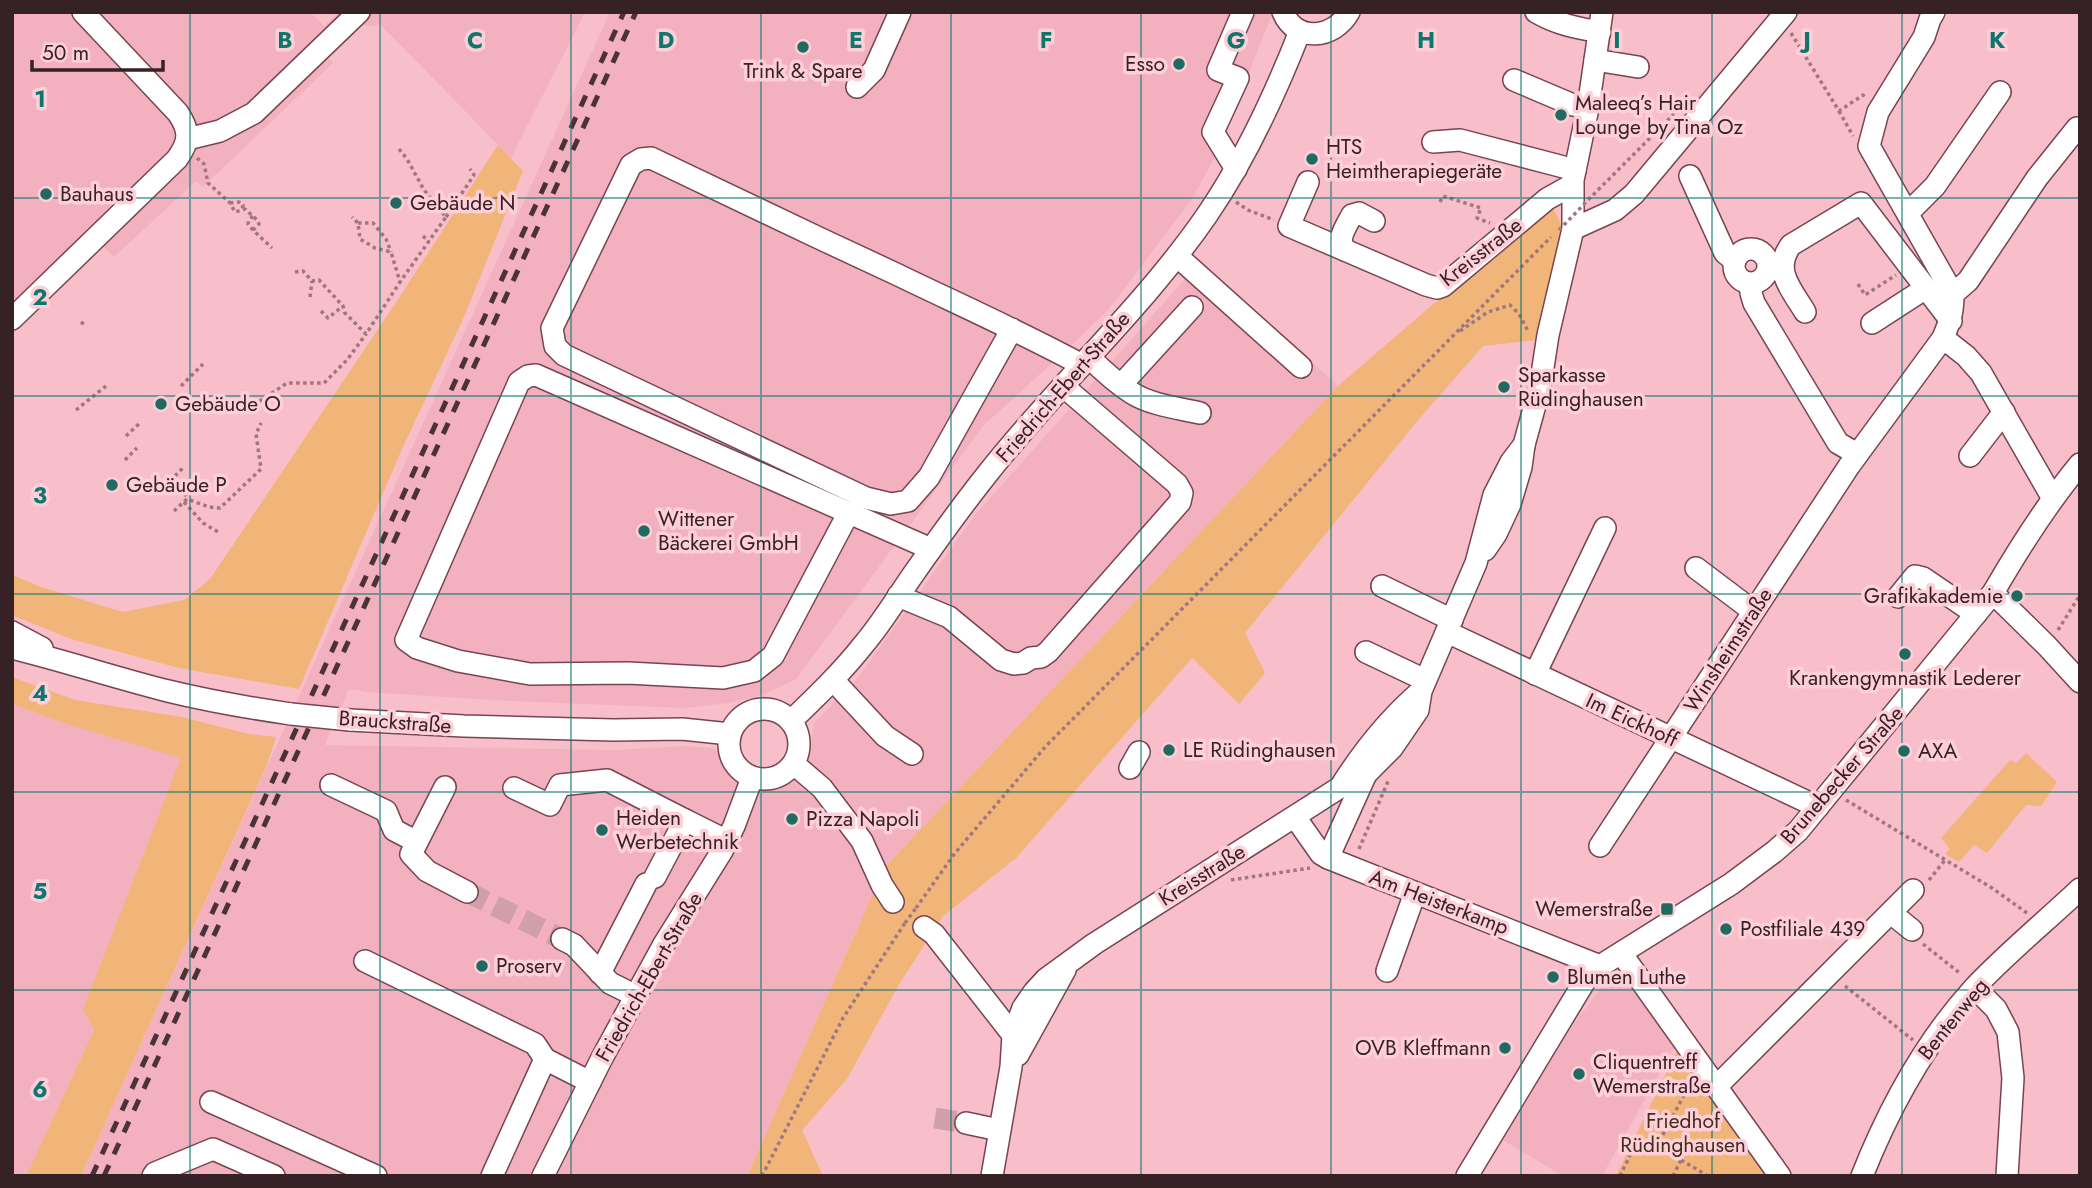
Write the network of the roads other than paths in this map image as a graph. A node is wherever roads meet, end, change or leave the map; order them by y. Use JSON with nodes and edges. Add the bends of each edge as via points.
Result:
{"nodes":[{"id":1,"x":83,"y":12,"type":"edge"},
{"id":2,"x":359,"y":12,"type":"edge"},
{"id":3,"x":900,"y":12,"type":"edge"},
{"id":4,"x":1243,"y":12,"type":"edge"},
{"id":5,"x":1283,"y":12,"type":"edge"},
{"id":6,"x":1536,"y":12,"type":"edge"},
{"id":7,"x":1562,"y":12,"type":"edge"},
{"id":8,"x":1934,"y":12,"type":"edge"},
{"id":9,"x":1351,"y":13,"type":"edge"},
{"id":10,"x":1783,"y":17,"type":"edge"},
{"id":11,"x":1300,"y":31,"type":"junction"},
{"id":12,"x":1599,"y":35,"type":"edge"},
{"id":13,"x":1620,"y":51,"type":"dead end"},
{"id":14,"x":1638,"y":66,"type":"dead end"},
{"id":15,"x":1514,"y":80,"type":"dead end"},
{"id":16,"x":857,"y":88,"type":"dead end"},
{"id":17,"x":2000,"y":92,"type":"dead end"},
{"id":18,"x":1588,"y":108,"type":"junction"},
{"id":19,"x":2077,"y":128,"type":"dead end"},
{"id":20,"x":187,"y":139,"type":"junction"},
{"id":21,"x":1439,"y":146,"type":"dead end"},
{"id":22,"x":1236,"y":169,"type":"junction"},
{"id":23,"x":1690,"y":176,"type":"dead end"},
{"id":24,"x":1574,"y":177,"type":"junction"},
{"id":25,"x":1308,"y":182,"type":"dead end"},
{"id":26,"x":1908,"y":213,"type":"junction"},
{"id":27,"x":1374,"y":221,"type":"dead end"},
{"id":28,"x":1566,"y":229,"type":"junction"},
{"id":29,"x":1345,"y":250,"type":"junction"},
{"id":30,"x":1177,"y":256,"type":"junction"},
{"id":31,"x":1735,"y":261,"type":"junction"},
{"id":32,"x":1751,"y":284,"type":"junction"},
{"id":33,"x":1926,"y":288,"type":"junction"},
{"id":34,"x":1953,"y":294,"type":"junction"},
{"id":35,"x":1192,"y":307,"type":"dead end"},
{"id":36,"x":1805,"y":312,"type":"dead end"},
{"id":37,"x":12,"y":319,"type":"edge"},
{"id":38,"x":1872,"y":323,"type":"dead end"},
{"id":39,"x":1012,"y":329,"type":"junction"},
{"id":40,"x":1947,"y":329,"type":"junction"},
{"id":41,"x":1086,"y":361,"type":"junction"},
{"id":42,"x":1301,"y":367,"type":"dead end"},
{"id":43,"x":1121,"y":384,"type":"junction"},
{"id":44,"x":1063,"y":386,"type":"junction"},
{"id":45,"x":2004,"y":412,"type":"junction"},
{"id":46,"x":1200,"y":413,"type":"dead end"},
{"id":47,"x":1857,"y":454,"type":"junction"},
{"id":48,"x":1970,"y":456,"type":"dead end"},
{"id":49,"x":2080,"y":464,"type":"edge"},
{"id":50,"x":2052,"y":497,"type":"junction"},
{"id":51,"x":849,"y":512,"type":"junction"},
{"id":52,"x":1605,"y":528,"type":"dead end"},
{"id":53,"x":931,"y":549,"type":"junction"},
{"id":54,"x":1696,"y":568,"type":"dead end"},
{"id":55,"x":1382,"y":586,"type":"dead end"},
{"id":56,"x":1993,"y":593,"type":"junction"},
{"id":57,"x":898,"y":596,"type":"junction"},
{"id":58,"x":1898,"y":597,"type":"dead end"},
{"id":59,"x":1753,"y":611,"type":"junction"},
{"id":60,"x":1976,"y":614,"type":"junction"},
{"id":61,"x":1449,"y":626,"type":"junction"},
{"id":62,"x":12,"y":632,"type":"edge"},
{"id":63,"x":12,"y":648,"type":"edge"},
{"id":64,"x":1366,"y":652,"type":"dead end"},
{"id":65,"x":66,"y":661,"type":"junction"},
{"id":66,"x":1535,"y":674,"type":"junction"},
{"id":67,"x":833,"y":681,"type":"junction"},
{"id":68,"x":2080,"y":682,"type":"edge"},
{"id":69,"x":1423,"y":686,"type":"junction"},
{"id":70,"x":791,"y":720,"type":"junction"},
{"id":71,"x":730,"y":734,"type":"junction"},
{"id":72,"x":1670,"y":738,"type":"junction"},
{"id":73,"x":912,"y":754,"type":"dead end"},
{"id":74,"x":794,"y":764,"type":"junction"},
{"id":75,"x":1366,"y":774,"type":"junction"},
{"id":76,"x":752,"y":778,"type":"junction"},
{"id":77,"x":331,"y":785,"type":"dead end"},
{"id":78,"x":444,"y":787,"type":"dead end"},
{"id":79,"x":514,"y":788,"type":"dead end"},
{"id":80,"x":1339,"y":788,"type":"junction"},
{"id":81,"x":1825,"y":799,"type":"junction"},
{"id":82,"x":1295,"y":817,"type":"junction"},
{"id":83,"x":685,"y":820,"type":"junction"},
{"id":84,"x":727,"y":841,"type":"junction"},
{"id":85,"x":417,"y":842,"type":"junction"},
{"id":86,"x":1600,"y":846,"type":"dead end"},
{"id":87,"x":1325,"y":856,"type":"junction"},
{"id":88,"x":2080,"y":889,"type":"edge"},
{"id":89,"x":1913,"y":890,"type":"road end"},
{"id":90,"x":467,"y":892,"type":"tunnel mouth"},
{"id":91,"x":1415,"y":892,"type":"junction"},
{"id":92,"x":893,"y":902,"type":"dead end"},
{"id":93,"x":1891,"y":914,"type":"junction"},
{"id":94,"x":915,"y":919,"type":"road end"},
{"id":95,"x":1912,"y":930,"type":"road end"},
{"id":96,"x":562,"y":939,"type":"tunnel mouth"},
{"id":97,"x":1621,"y":953,"type":"junction"},
{"id":98,"x":365,"y":961,"type":"dead end"},
{"id":99,"x":1600,"y":966,"type":"junction"},
{"id":100,"x":1387,"y":971,"type":"dead end"},
{"id":101,"x":600,"y":972,"type":"junction"},
{"id":102,"x":1975,"y":987,"type":"junction"},
{"id":103,"x":636,"y":996,"type":"junction"},
{"id":104,"x":1019,"y":1039,"type":"junction"},
{"id":105,"x":545,"y":1059,"type":"junction"},
{"id":106,"x":590,"y":1082,"type":"junction"},
{"id":107,"x":1717,"y":1086,"type":"junction"},
{"id":108,"x":211,"y":1102,"type":"dead end"},
{"id":109,"x":966,"y":1124,"type":"tunnel mouth"},
{"id":110,"x":999,"y":1130,"type":"junction"},
{"id":111,"x":153,"y":1176,"type":"edge"},
{"id":112,"x":274,"y":1176,"type":"edge"},
{"id":113,"x":376,"y":1176,"type":"edge"},
{"id":114,"x":492,"y":1176,"type":"edge"},
{"id":115,"x":543,"y":1176,"type":"edge"},
{"id":116,"x":992,"y":1176,"type":"edge"},
{"id":117,"x":1467,"y":1176,"type":"edge"},
{"id":118,"x":1780,"y":1176,"type":"edge"},
{"id":119,"x":1862,"y":1176,"type":"edge"},
{"id":120,"x":2007,"y":1176,"type":"edge"}],
"edges":[{"from":1,"to":20,"type":"street","via":[[178,113]]},
{"from":2,"to":20,"type":"street","via":[[254,113],[220,131]]},
{"from":3,"to":16,"type":"street","via":[[874,70]]},
{"from":4,"to":22,"type":"street","via":[[1217,70],[1238,78],[1213,132]]},
{"from":5,"to":11,"type":"street"},
{"from":6,"to":12,"type":"street"},
{"from":7,"to":12,"type":"street"},
{"from":8,"to":26,"type":"street","via":[[1878,112],[1869,146]]},
{"from":9,"to":11,"type":"street","via":[[1322,34]]},
{"from":10,"to":28,"type":"street","via":[[1634,194],[1615,210]]},
{"from":11,"to":22,"type":"street","name":"Friedrich-Ebert-Straße"},
{"from":12,"to":13,"type":"street"},
{"from":12,"to":14,"type":"street"},
{"from":12,"to":18,"type":"street","name":"Kreisstraße"},
{"from":15,"to":18,"type":"street"},
{"from":17,"to":26,"type":"street","via":[[1935,186]]},
{"from":18,"to":24,"type":"street","name":"Kreisstraße"},
{"from":19,"to":34,"type":"street","via":[[2037,178],[1968,281]]},
{"from":20,"to":37,"type":"street","via":[[177,159]]},
{"from":21,"to":24,"type":"street","via":[[1460,140]]},
{"from":22,"to":30,"type":"street","name":"Friedrich-Ebert-Straße"},
{"from":23,"to":31,"type":"street","via":[[1725,253]]},
{"from":24,"to":28,"type":"street","name":"Kreisstraße"},
{"from":24,"to":29,"type":"street","name":"Kreisstraße","via":[[1437,288]]},
{"from":25,"to":29,"type":"street","via":[[1289,226]]},
{"from":26,"to":34,"type":"street"},
{"from":27,"to":29,"type":"street","via":[[1352,215],[1340,239]]},
{"from":28,"to":61,"type":"street","name":"Kreisstraße","via":[[1540,387],[1524,445],[1494,495],[1476,563]]},
{"from":30,"to":41,"type":"street","name":"Friedrich-Ebert-Straße"},
{"from":30,"to":42,"type":"street"},
{"from":31,"to":32,"type":"street","via":[[1735,274]]},
{"from":31,"to":32,"type":"street","via":[[1746,250],[1759,251],[1765,257],[1765,277]]},
{"from":32,"to":47,"type":"street","via":[[1754,303],[1839,443]]},
{"from":33,"to":36,"type":"street","via":[[1861,203],[1791,245],[1785,254],[1784,278]]},
{"from":33,"to":38,"type":"street"},
{"from":33,"to":40,"type":"street"},
{"from":34,"to":40,"type":"street","via":[[1953,315]]},
{"from":35,"to":43,"type":"street"},
{"from":39,"to":39,"type":"street","via":[[651,158],[631,165],[552,328],[555,346],[564,355],[866,498],[891,504],[908,501],[929,477]]},
{"from":39,"to":41,"type":"street"},
{"from":40,"to":45,"type":"street"},
{"from":40,"to":47,"type":"street","name":"Winsheimstraße"},
{"from":41,"to":43,"type":"street"},
{"from":41,"to":44,"type":"street","name":"Friedrich-Ebert-Straße"},
{"from":43,"to":46,"type":"street","via":[[1162,405]]},
{"from":44,"to":53,"type":"street","name":"Friedrich-Ebert-Straße","via":[[988,472]]},
{"from":44,"to":57,"type":"street","via":[[1177,484],[1180,502],[1041,657],[1014,664],[1001,660],[949,617]]},
{"from":45,"to":48,"type":"street"},
{"from":45,"to":50,"type":"street"},
{"from":47,"to":59,"type":"street","name":"Winsheimstraße"},
{"from":49,"to":50,"type":"street","name":"Brunebecker Straße"},
{"from":50,"to":56,"type":"street","name":"Brunebecker Straße"},
{"from":51,"to":51,"type":"street","via":[[536,375],[528,376],[519,382],[406,640],[458,661],[530,674],[723,678],[754,671],[773,656]]},
{"from":51,"to":53,"type":"street"},
{"from":52,"to":66,"type":"street"},
{"from":53,"to":57,"type":"street","name":"Friedrich-Ebert-Straße"},
{"from":54,"to":59,"type":"street"},
{"from":55,"to":61,"type":"street","name":"Im Eickhoff"},
{"from":56,"to":60,"type":"street","name":"Brunebecker Straße"},
{"from":56,"to":68,"type":"street"},
{"from":57,"to":67,"type":"street","name":"Friedrich-Ebert-Straße"},
{"from":58,"to":60,"type":"street","via":[[1915,576]]},
{"from":59,"to":72,"type":"street","name":"Winsheimstraße"},
{"from":60,"to":81,"type":"street","name":"Brunebecker Straße"},
{"from":61,"to":66,"type":"street","name":"Im Eickhoff"},
{"from":61,"to":69,"type":"street","name":"Kreisstraße"},
{"from":62,"to":65,"type":"street","name":"Brauckstraße"},
{"from":63,"to":65,"type":"street","name":"Brauckstraße"},
{"from":64,"to":69,"type":"street"},
{"from":65,"to":71,"type":"street","name":"Brauckstraße","bridge":true,"via":[[170,691],[291,714]]},
{"from":66,"to":72,"type":"street","name":"Im Eickhoff"},
{"from":67,"to":70,"type":"street","name":"Friedrich-Ebert-Straße"},
{"from":67,"to":73,"type":"street","via":[[885,736]]},
{"from":69,"to":75,"type":"street","name":"Kreisstraße","via":[[1418,710],[1392,748]]},
{"from":69,"to":80,"type":"street","name":"Kreisstraße"},
{"from":70,"to":71,"type":"street","via":[[779,711],[753,710],[739,719]]},
{"from":70,"to":74,"type":"street","via":[[800,739]]},
{"from":71,"to":76,"type":"street","via":[[732,758]]},
{"from":72,"to":81,"type":"street","name":"Im Eickhoff"},
{"from":72,"to":86,"type":"street","name":"Winsheimstraße"},
{"from":74,"to":76,"type":"street","via":[[775,778]]},
{"from":74,"to":92,"type":"street","via":[[822,788],[862,841]]},
{"from":75,"to":80,"type":"street","name":"Kreisstraße"},
{"from":75,"to":87,"type":"street"},
{"from":76,"to":84,"type":"street","name":"Friedrich-Ebert-Straße"},
{"from":77,"to":85,"type":"street","via":[[386,811],[394,830]]},
{"from":78,"to":85,"type":"street"},
{"from":79,"to":83,"type":"street","via":[[558,809],[560,785],[607,780]]},
{"from":80,"to":82,"type":"street","name":"Kreisstraße"},
{"from":81,"to":97,"type":"street","name":"Brunebecker Straße","via":[[1774,852]]},
{"from":82,"to":87,"type":"street"},
{"from":82,"to":104,"type":"street","name":"Kreisstraße","via":[[1046,979],[1023,1008]]},
{"from":83,"to":84,"type":"street"},
{"from":83,"to":101,"type":"street"},
{"from":84,"to":103,"type":"street","name":"Friedrich-Ebert-Straße"},
{"from":85,"to":90,"type":"street","via":[[411,854],[427,871]]},
{"from":87,"to":91,"type":"street","name":"Am Heisterkamp"},
{"from":88,"to":102,"type":"street","name":"Bentenweg"},
{"from":89,"to":93,"type":"street"},
{"from":91,"to":99,"type":"street","name":"Am Heisterkamp"},
{"from":91,"to":100,"type":"street"},
{"from":93,"to":95,"type":"street"},
{"from":93,"to":107,"type":"street"},
{"from":94,"to":104,"type":"street","via":[[934,934]]},
{"from":96,"to":101,"type":"street"},
{"from":97,"to":99,"type":"street","name":"Brunebecker Straße"},
{"from":97,"to":107,"type":"street"},
{"from":98,"to":105,"type":"street","via":[[536,1044]]},
{"from":99,"to":117,"type":"street","name":"Brunebecker Straße","via":[[1586,979]]},
{"from":101,"to":103,"type":"street","via":[[610,983]]},
{"from":102,"to":119,"type":"street","name":"Bentenweg","via":[[1926,1050]]},
{"from":102,"to":120,"type":"street","via":[[1996,1009],[2008,1032],[2013,1078]]},
{"from":103,"to":106,"type":"street","name":"Friedrich-Ebert-Straße"},
{"from":104,"to":110,"type":"street","name":"Kreisstraße"},
{"from":105,"to":106,"type":"street"},
{"from":105,"to":114,"type":"street"},
{"from":106,"to":115,"type":"street","name":"Friedrich-Ebert-Straße"},
{"from":107,"to":118,"type":"street"},
{"from":108,"to":113,"type":"street"},
{"from":109,"to":110,"type":"street"},
{"from":110,"to":116,"type":"street","name":"Kreisstraße"},
{"from":111,"to":112,"type":"street","via":[[213,1149]]}]}
